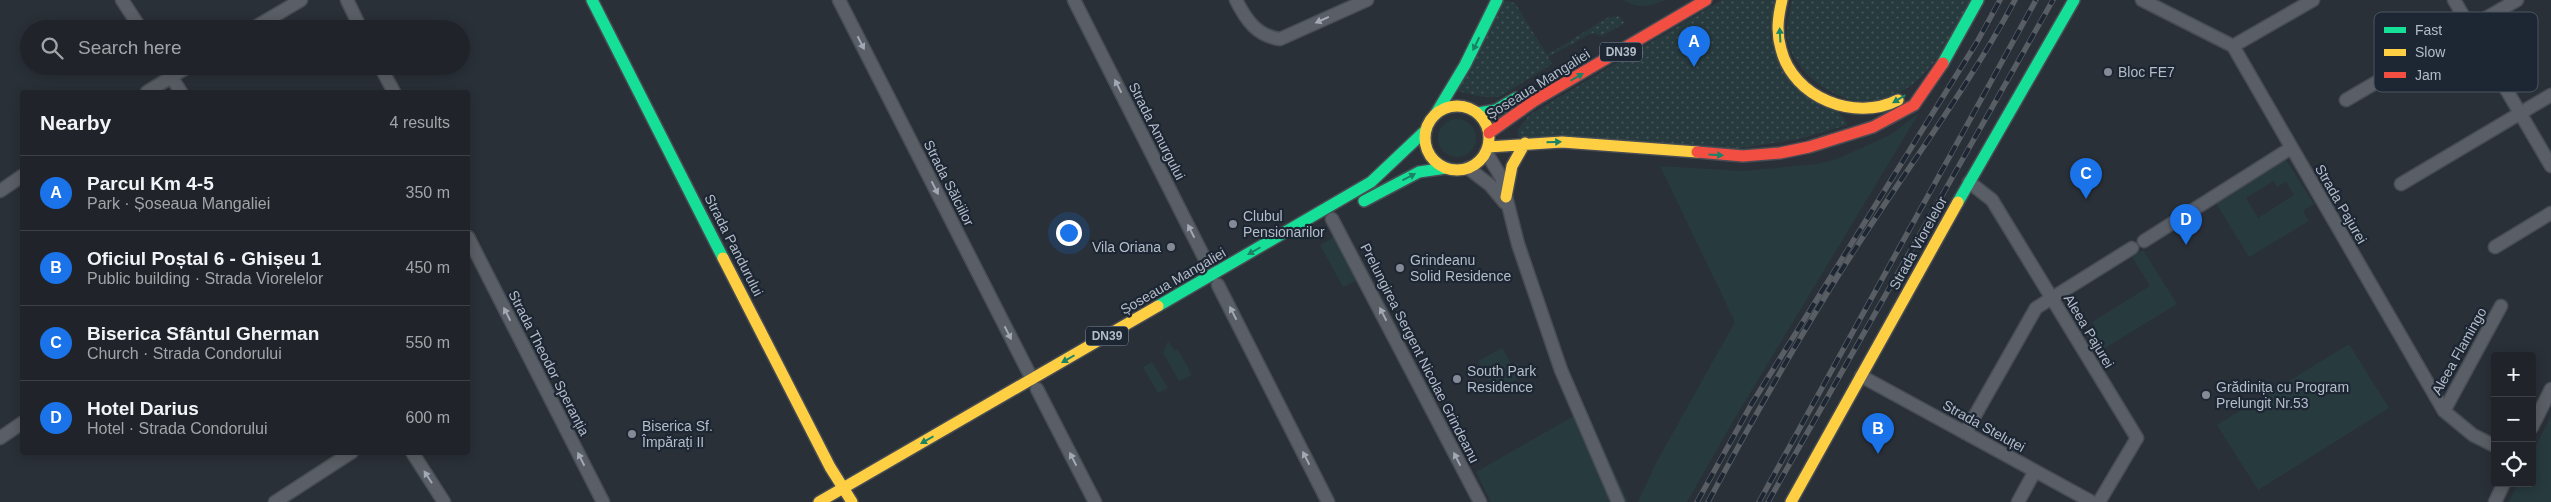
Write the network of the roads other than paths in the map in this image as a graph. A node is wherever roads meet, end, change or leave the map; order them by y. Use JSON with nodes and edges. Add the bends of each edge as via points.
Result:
{"nodes":[{"id":1,"x":122,"y":0,"type":"edge"},
{"id":2,"x":301,"y":0,"type":"edge"},
{"id":3,"x":347,"y":0,"type":"edge"},
{"id":4,"x":592,"y":0,"type":"edge"},
{"id":5,"x":838,"y":0,"type":"edge"},
{"id":6,"x":1074,"y":0,"type":"edge"},
{"id":7,"x":1236,"y":0,"type":"edge"},
{"id":8,"x":1367,"y":0,"type":"edge"},
{"id":9,"x":1497,"y":0,"type":"edge"},
{"id":10,"x":1683,"y":0,"type":"edge"},
{"id":11,"x":1706,"y":0,"type":"edge"},
{"id":12,"x":1782,"y":0,"type":"edge"},
{"id":13,"x":1978,"y":0,"type":"edge"},
{"id":14,"x":2074,"y":0,"type":"edge"},
{"id":15,"x":2142,"y":0,"type":"edge"},
{"id":16,"x":2313,"y":0,"type":"edge"},
{"id":17,"x":2454,"y":0,"type":"edge"},
{"id":18,"x":2517,"y":0,"type":"edge"},
{"id":19,"x":2461,"y":12,"type":"edge"},
{"id":20,"x":2497,"y":12,"type":"edge"},
{"id":21,"x":135,"y":20,"type":"edge"},
{"id":22,"x":267,"y":20,"type":"edge"},
{"id":23,"x":357,"y":20,"type":"edge"},
{"id":24,"x":2233,"y":46,"type":"junction"},
{"id":25,"x":1938,"y":71,"type":"junction"},
{"id":26,"x":165,"y":75,"type":"edge"},
{"id":27,"x":170,"y":75,"type":"edge"},
{"id":28,"x":385,"y":75,"type":"edge"},
{"id":29,"x":2374,"y":84,"type":"edge"},
{"id":30,"x":149,"y":90,"type":"edge"},
{"id":31,"x":180,"y":90,"type":"edge"},
{"id":32,"x":393,"y":90,"type":"edge"},
{"id":33,"x":2507,"y":92,"type":"edge"},
{"id":34,"x":2551,"y":96,"type":"edge"},
{"id":35,"x":2346,"y":100,"type":"dead end"},
{"id":36,"x":1872,"y":112,"type":"junction"},
{"id":37,"x":1478,"y":113,"type":"junction"},
{"id":38,"x":2520,"y":114,"type":"junction"},
{"id":39,"x":1435,"y":115,"type":"junction"},
{"id":40,"x":1426,"y":130,"type":"junction"},
{"id":41,"x":1489,"y":133,"type":"junction"},
{"id":42,"x":1852,"y":134,"type":"junction"},
{"id":43,"x":1525,"y":143,"type":"junction"},
{"id":44,"x":2291,"y":148,"type":"junction"},
{"id":45,"x":1487,"y":150,"type":"junction"},
{"id":46,"x":2551,"y":166,"type":"edge"},
{"id":47,"x":1446,"y":168,"type":"junction"},
{"id":48,"x":1468,"y":168,"type":"junction"},
{"id":49,"x":20,"y":177,"type":"edge"},
{"id":50,"x":1969,"y":182,"type":"junction"},
{"id":51,"x":2401,"y":184,"type":"dead end"},
{"id":52,"x":0,"y":191,"type":"edge"},
{"id":53,"x":1507,"y":202,"type":"junction"},
{"id":54,"x":1358,"y":204,"type":"dead end"},
{"id":55,"x":2551,"y":213,"type":"edge"},
{"id":56,"x":1328,"y":221,"type":"joint"},
{"id":57,"x":2144,"y":240,"type":"dead end"},
{"id":58,"x":470,"y":241,"type":"edge"},
{"id":59,"x":2495,"y":247,"type":"dead end"},
{"id":60,"x":2132,"y":248,"type":"dead end"},
{"id":61,"x":1216,"y":280,"type":"junction"},
{"id":62,"x":2052,"y":298,"type":"junction"},
{"id":63,"x":2501,"y":306,"type":"dead end"},
{"id":64,"x":1861,"y":376,"type":"junction"},
{"id":65,"x":1035,"y":384,"type":"junction"},
{"id":66,"x":2551,"y":389,"type":"edge"},
{"id":67,"x":2444,"y":411,"type":"junction"},
{"id":68,"x":2536,"y":419,"type":"edge"},
{"id":69,"x":20,"y":424,"type":"edge"},
{"id":70,"x":1966,"y":433,"type":"junction"},
{"id":71,"x":0,"y":438,"type":"edge"},
{"id":72,"x":2491,"y":444,"type":"edge"},
{"id":73,"x":347,"y":455,"type":"edge"},
{"id":74,"x":414,"y":455,"type":"edge"},
{"id":75,"x":2035,"y":471,"type":"junction"},
{"id":76,"x":2502,"y":487,"type":"edge"},
{"id":77,"x":846,"y":497,"type":"edge"},
{"id":78,"x":275,"y":502,"type":"edge"},
{"id":79,"x":444,"y":502,"type":"edge"},
{"id":80,"x":603,"y":502,"type":"edge"},
{"id":81,"x":819,"y":502,"type":"edge"},
{"id":82,"x":1095,"y":502,"type":"edge"},
{"id":83,"x":1328,"y":502,"type":"edge"},
{"id":84,"x":1480,"y":502,"type":"edge"},
{"id":85,"x":1618,"y":502,"type":"edge"},
{"id":86,"x":1791,"y":502,"type":"edge"},
{"id":87,"x":2018,"y":502,"type":"edge"},
{"id":88,"x":2092,"y":502,"type":"edge"},
{"id":89,"x":2099,"y":502,"type":"edge"},
{"id":90,"x":2495,"y":502,"type":"edge"}],
"edges":[{"from":1,"to":21,"type":"street"},
{"from":2,"to":22,"type":"street"},
{"from":3,"to":23,"type":"street"},
{"from":4,"to":77,"type":"main road","name":"Strada Pandurului"},
{"from":5,"to":65,"type":"street","name":"Strada Sălciilor","one_way":true},
{"from":61,"to":6,"type":"street","name":"Strada Amurgului","one_way":true},
{"from":8,"to":7,"type":"street","one_way":true,"via":[[1280,39],[1268,37],[1246,20]]},
{"from":9,"to":39,"type":"main road","one_way":true},
{"from":10,"to":37,"type":"main road","name":"Șoseaua Mangaliei","via":[[1496,110]]},
{"from":41,"to":11,"type":"main road","name":"Șoseaua Mangaliei","number":"DN39","one_way":true,"via":[[1526,106]]},
{"from":36,"to":12,"type":"main road","one_way":true,"via":[[1855,110],[1816,96],[1791,74],[1779,40]]},
{"from":13,"to":25,"type":"main road"},
{"from":14,"to":50,"type":"main road","name":"Strada Viorelelor"},
{"from":15,"to":24,"type":"street"},
{"from":16,"to":24,"type":"street"},
{"from":17,"to":19,"type":"street"},
{"from":18,"to":20,"type":"street"},
{"from":24,"to":44,"type":"street","name":"Strada Pajurei"},
{"from":25,"to":36,"type":"main road","one_way":true,"via":[[1901,99]]},
{"from":25,"to":42,"type":"main road","via":[[1920,98],[1907,110]]},
{"from":26,"to":30,"type":"street"},
{"from":27,"to":31,"type":"street"},
{"from":28,"to":32,"type":"street"},
{"from":29,"to":35,"type":"street"},
{"from":33,"to":38,"type":"street"},
{"from":34,"to":38,"type":"street"},
{"from":36,"to":42,"type":"main road","via":[[1863,126]]},
{"from":37,"to":39,"type":"main road","via":[[1461,106],[1451,106]]},
{"from":37,"to":41,"type":"main road"},
{"from":38,"to":46,"type":"street"},
{"from":38,"to":51,"type":"street"},
{"from":39,"to":40,"type":"main road","number":"DN39"},
{"from":40,"to":47,"type":"main road","via":[[1427,148],[1432,157]]},
{"from":40,"to":61,"type":"main road","name":"Șoseaua Mangaliei","number":"DN39","one_way":true,"via":[[1371,182]]},
{"from":41,"to":45,"type":"main road"},
{"from":43,"to":42,"type":"main road","one_way":true,"via":[[1585,143],[1743,156],[1796,151]]},
{"from":43,"to":45,"type":"main road"},
{"from":43,"to":53,"type":"main road","via":[[1512,166]]},
{"from":44,"to":57,"type":"street"},
{"from":44,"to":67,"type":"street","name":"Strada Pajurei"},
{"from":45,"to":48,"type":"main road","via":[[1482,159]]},
{"from":45,"to":53,"type":"street","via":[[1501,177]]},
{"from":47,"to":48,"type":"main road"},
{"from":54,"to":47,"type":"main road","one_way":true,"via":[[1419,172]]},
{"from":48,"to":53,"type":"street"},
{"from":49,"to":52,"type":"street"},
{"from":50,"to":62,"type":"street","name":"Aleea Pajurei","via":[[1992,200]]},
{"from":50,"to":64,"type":"main road","name":"Strada Viorelelor"},
{"from":53,"to":85,"type":"street","via":[[1560,370]]},
{"from":55,"to":59,"type":"street"},
{"from":56,"to":61,"type":"main road","name":"Șoseaua Mangaliei","number":"DN39"},
{"from":84,"to":56,"type":"street","name":"Prelungirea Sergent Nicolae Grindeanu","one_way":true},
{"from":80,"to":58,"type":"street","name":"Strada Theodor Speranția","one_way":true},
{"from":60,"to":62,"type":"street"},
{"from":61,"to":65,"type":"main road","name":"Șoseaua Mangaliei","number":"DN39"},
{"from":83,"to":61,"type":"street","name":"Strada Amurgului","one_way":true},
{"from":62,"to":70,"type":"street","via":[[2036,308]]},
{"from":62,"to":89,"type":"street","name":"Aleea Pajurei","via":[[2137,438]]},
{"from":63,"to":67,"type":"street","name":"Aleea Flamingo"},
{"from":64,"to":70,"type":"street","name":"Strada Steluței"},
{"from":64,"to":86,"type":"main road","name":"Strada Viorelelor"},
{"from":65,"to":77,"type":"main road","name":"Șoseaua Mangaliei","number":"DN39"},
{"from":82,"to":65,"type":"street","name":"Strada Sălciilor","one_way":true},
{"from":66,"to":68,"type":"street"},
{"from":67,"to":72,"type":"street","name":"Strada Pajurei","via":[[2473,435]]},
{"from":69,"to":71,"type":"street"},
{"from":70,"to":75,"type":"street","name":"Strada Steluței"},
{"from":73,"to":78,"type":"street"},
{"from":79,"to":74,"type":"street","one_way":true},
{"from":75,"to":87,"type":"street"},
{"from":75,"to":88,"type":"street","name":"Strada Steluței"},
{"from":76,"to":90,"type":"street"},
{"from":77,"to":81,"type":"main road","name":"Șoseaua Mangaliei","number":"DN39"}]}
